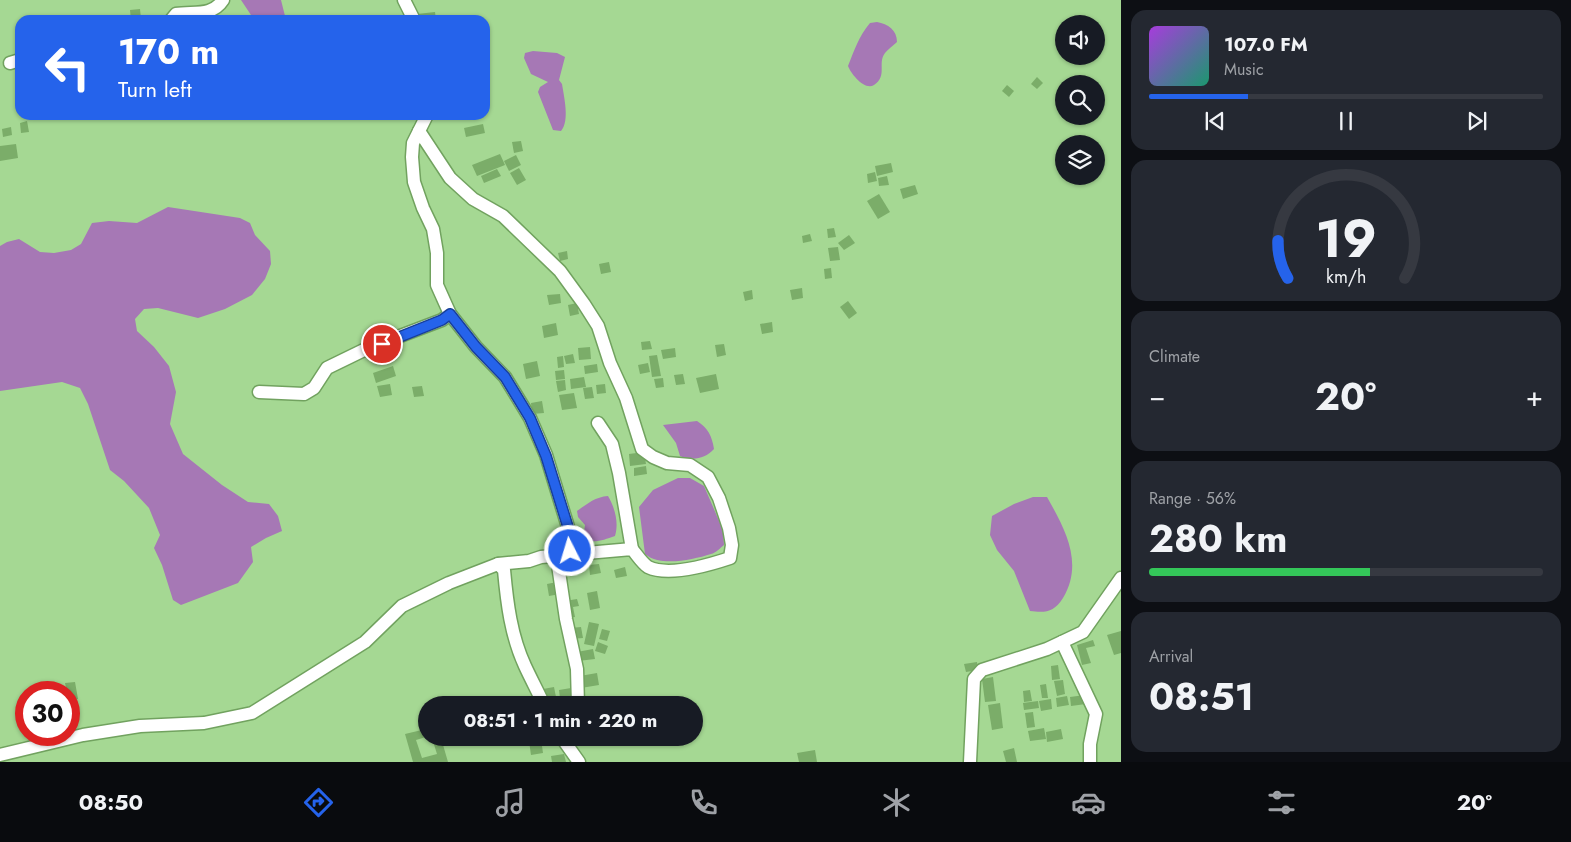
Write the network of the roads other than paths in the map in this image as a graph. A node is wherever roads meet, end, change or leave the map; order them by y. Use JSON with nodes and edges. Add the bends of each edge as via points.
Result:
{"nodes":[{"id":1,"x":223,"y":0,"type":"edge"},
{"id":2,"x":404,"y":0,"type":"edge"},
{"id":3,"x":175,"y":15,"type":"edge"},
{"id":4,"x":412,"y":15,"type":"edge"},
{"id":5,"x":424,"y":120,"type":"edge"},
{"id":6,"x":419,"y":131,"type":"junction"},
{"id":7,"x":450,"y":314,"type":"junction"},
{"id":8,"x":259,"y":392,"type":"dead end"},
{"id":9,"x":598,"y":423,"type":"dead end"},
{"id":10,"x":632,"y":549,"type":"junction"},
{"id":11,"x":564,"y":556,"type":"junction"},
{"id":12,"x":498,"y":564,"type":"junction"},
{"id":13,"x":1121,"y":578,"type":"edge"},
{"id":14,"x":1062,"y":642,"type":"junction"},
{"id":15,"x":540,"y":696,"type":"edge"},
{"id":16,"x":578,"y":696,"type":"edge"},
{"id":17,"x":568,"y":746,"type":"edge"},
{"id":18,"x":0,"y":755,"type":"edge"},
{"id":19,"x":579,"y":762,"type":"edge"},
{"id":20,"x":970,"y":762,"type":"edge"},
{"id":21,"x":1090,"y":762,"type":"edge"}],
"edges":[{"from":1,"to":3,"type":"street","via":[[220,6],[203,13]]},
{"from":2,"to":4,"type":"street"},
{"from":5,"to":6,"type":"street"},
{"from":6,"to":7,"type":"street","via":[[413,143],[414,182],[433,228],[438,285]]},
{"from":6,"to":10,"type":"street","via":[[450,178],[474,199],[503,216],[560,271],[584,304],[598,326],[642,449],[667,463],[690,465],[708,477],[719,498],[729,528],[730,558],[675,571],[657,570],[647,566]]},
{"from":7,"to":8,"type":"street","via":[[327,368],[314,388],[304,394]]},
{"from":7,"to":11,"type":"street","via":[[505,377],[530,418],[546,456],[572,540],[570,551]]},
{"from":9,"to":10,"type":"street","via":[[612,444]]},
{"from":10,"to":11,"type":"street"},
{"from":11,"to":12,"type":"street"},
{"from":11,"to":16,"type":"street","via":[[558,565],[577,669]]},
{"from":12,"to":15,"type":"street","via":[[504,570],[514,637]]},
{"from":12,"to":18,"type":"street","via":[[402,606],[365,642],[252,713],[204,723],[140,726],[74,737]]},
{"from":13,"to":14,"type":"street","via":[[1083,632]]},
{"from":14,"to":20,"type":"street","via":[[982,670],[974,679]]},
{"from":14,"to":21,"type":"street","via":[[1096,714]]},
{"from":17,"to":19,"type":"street"}]}
